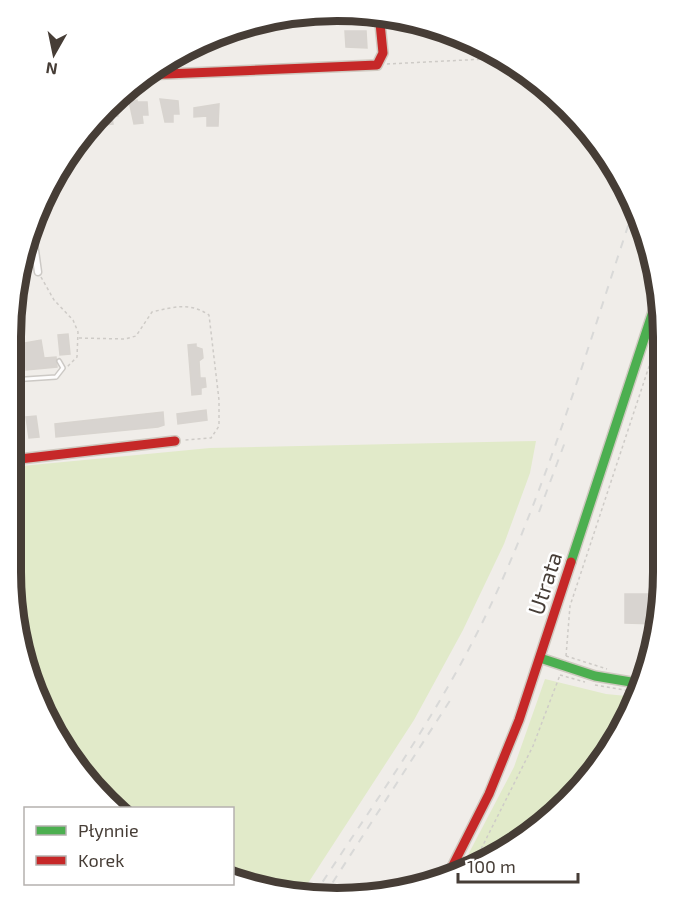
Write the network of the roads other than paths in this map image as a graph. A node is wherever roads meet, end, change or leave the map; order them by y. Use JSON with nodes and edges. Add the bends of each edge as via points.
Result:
{"nodes":[{"id":1,"x":380,"y":24,"type":"edge"},
{"id":2,"x":161,"y":74,"type":"edge"},
{"id":3,"x":34,"y":247,"type":"edge"},
{"id":4,"x":38,"y":272,"type":"road end"},
{"id":5,"x":652,"y":315,"type":"edge"},
{"id":6,"x":59,"y":361,"type":"dead end"},
{"id":7,"x":21,"y":379,"type":"edge"},
{"id":8,"x":175,"y":441,"type":"road end"},
{"id":9,"x":21,"y":459,"type":"edge"},
{"id":10,"x":540,"y":658,"type":"junction"},
{"id":11,"x":633,"y":683,"type":"edge"},
{"id":12,"x":452,"y":866,"type":"edge"}],
"edges":[{"from":1,"to":2,"type":"main road","via":[[383,53],[377,65]]},
{"from":3,"to":4,"type":"street"},
{"from":5,"to":10,"type":"main road","name":"Utrata"},
{"from":6,"to":7,"type":"lane","via":[[63,368],[56,376]]},
{"from":8,"to":9,"type":"main road"},
{"from":10,"to":11,"type":"main road","via":[[564,661],[617,681]]},
{"from":10,"to":12,"type":"main road","name":"Utrata","via":[[504,757]]}]}
